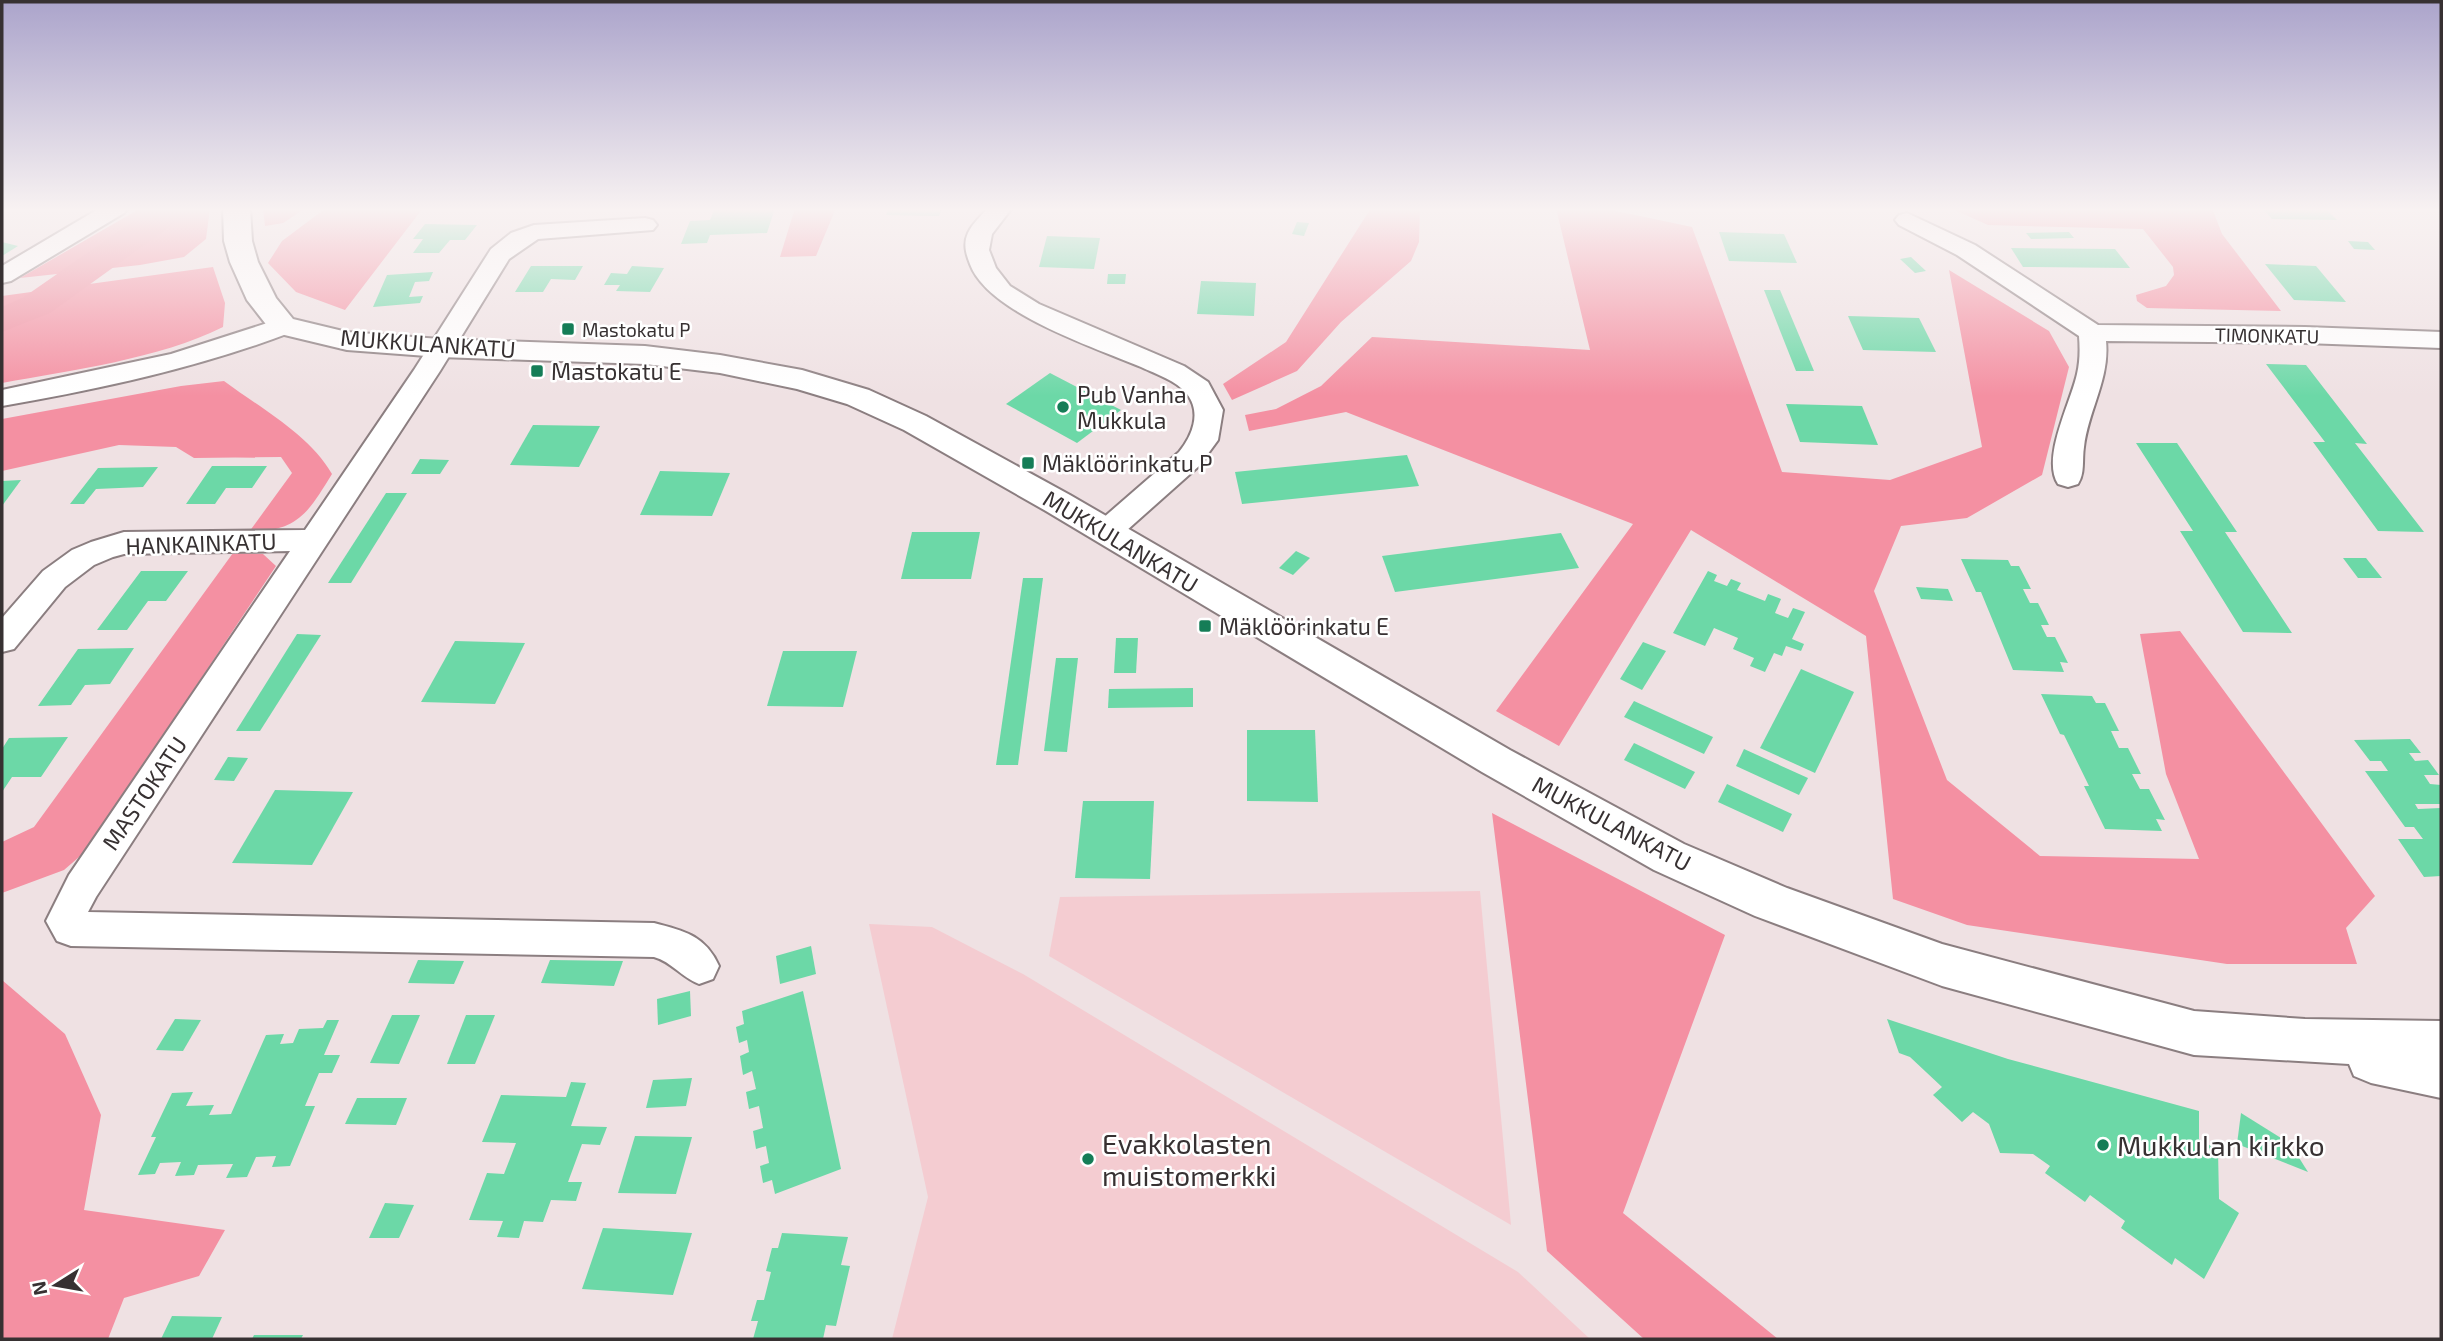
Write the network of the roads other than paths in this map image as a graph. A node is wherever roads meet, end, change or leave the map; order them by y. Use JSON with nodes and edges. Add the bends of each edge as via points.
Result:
{"nodes":[{"id":1,"x":248,"y":271,"type":"edge"},
{"id":2,"x":489,"y":271,"type":"edge"},
{"id":3,"x":985,"y":271,"type":"edge"},
{"id":4,"x":1997,"y":271,"type":"edge"},
{"id":5,"x":283,"y":326,"type":"junction"},
{"id":6,"x":2092,"y":333,"type":"junction"},
{"id":7,"x":2441,"y":340,"type":"edge"},
{"id":8,"x":440,"y":348,"type":"junction"},
{"id":9,"x":2,"y":398,"type":"edge"},
{"id":10,"x":2068,"y":477,"type":"dead end"},
{"id":11,"x":1106,"y":532,"type":"junction"},
{"id":12,"x":313,"y":540,"type":"junction"},
{"id":13,"x":2,"y":640,"type":"edge"},
{"id":14,"x":699,"y":966,"type":"dead end"},
{"id":15,"x":2305,"y":1041,"type":"junction"},
{"id":16,"x":2441,"y":1043,"type":"edge"},
{"id":17,"x":2441,"y":1075,"type":"edge"}],
"edges":[{"from":1,"to":5,"type":"street","via":[[262,300]]},
{"from":2,"to":8,"type":"street","name":"MASTOKATU"},
{"from":3,"to":11,"type":"street","via":[[1001,290],[1030,309],[1174,372],[1198,388],[1209,411],[1204,440],[1189,458]]},
{"from":4,"to":6,"type":"street"},
{"from":5,"to":8,"type":"street","name":"MUKKULANKATU","via":[[347,341]]},
{"from":5,"to":9,"type":"street","via":[[206,355],[144,371]]},
{"from":6,"to":7,"type":"street","name":"TIMONKATU"},
{"from":6,"to":10,"type":"street","via":[[2094,362],[2071,440]]},
{"from":8,"to":11,"type":"street","name":"MUKKULANKATU","via":[[645,355],[802,380],[858,397],[915,423]]},
{"from":8,"to":12,"type":"street","name":"MASTOKATU"},
{"from":11,"to":15,"type":"street","name":"MUKKULANKATU","via":[[1507,768],[1670,857],[1771,902],[1942,965],[2194,1033]]},
{"from":12,"to":13,"type":"street","name":"HANKAINKATU","via":[[124,543],[96,550],[53,578]]},
{"from":12,"to":14,"type":"street","name":"MASTOKATU","via":[[82,886],[65,921],[71,929],[654,940],[680,947]]},
{"from":15,"to":16,"type":"street","name":"MUKKULANKATU"},
{"from":15,"to":17,"type":"street","name":"MUKKULANKATU"}]}
